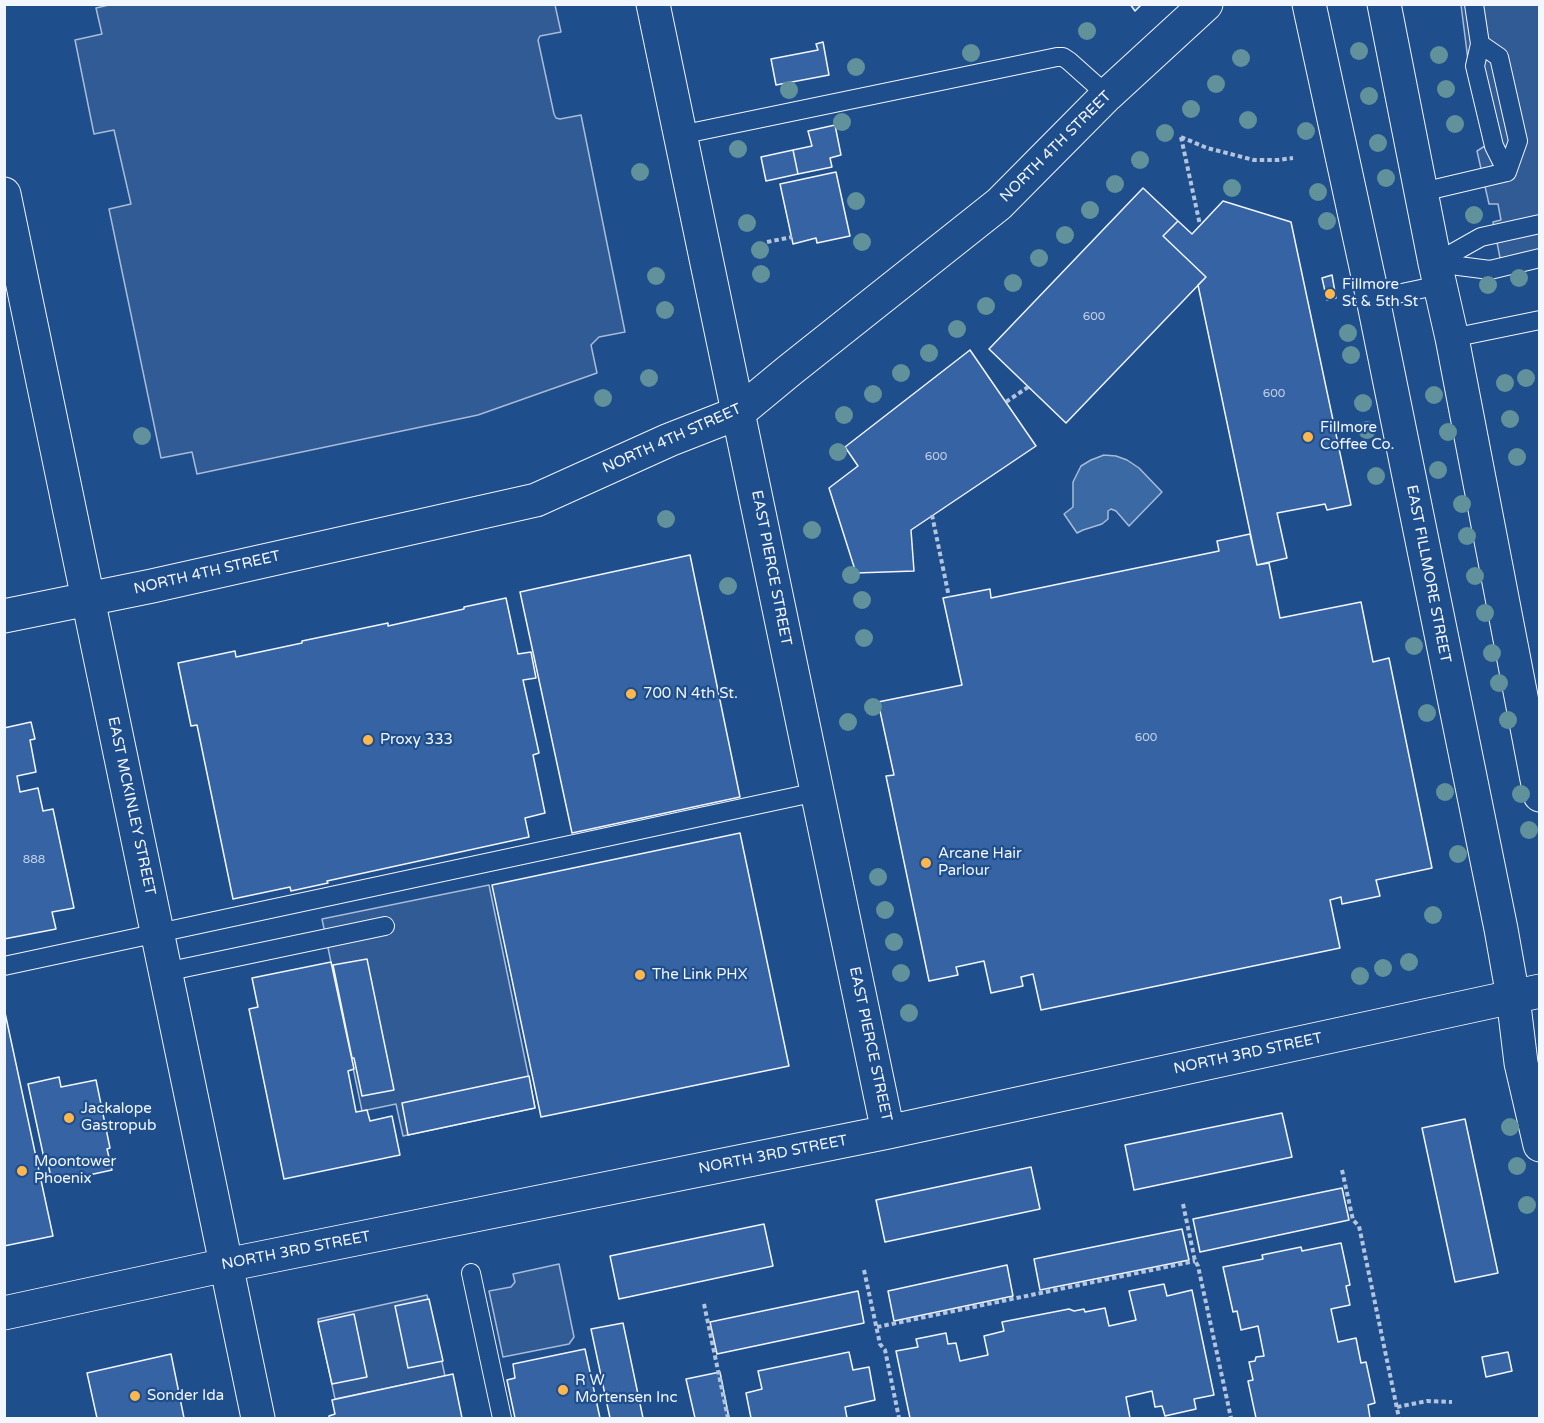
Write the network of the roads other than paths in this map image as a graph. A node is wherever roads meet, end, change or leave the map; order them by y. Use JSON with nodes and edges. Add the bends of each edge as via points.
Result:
{"nodes":[{"id":1,"x":653,"y":4,"type":"edge"},
{"id":2,"x":1206,"y":4,"type":"edge"},
{"id":3,"x":1309,"y":4,"type":"edge"},
{"id":4,"x":1384,"y":4,"type":"edge"},
{"id":5,"x":1474,"y":4,"type":"edge"},
{"id":6,"x":1480,"y":44,"type":"junction"},
{"id":7,"x":1107,"y":95,"type":"junction"},
{"id":8,"x":680,"y":135,"type":"junction"},
{"id":9,"x":1507,"y":172,"type":"junction"},
{"id":10,"x":1422,"y":192,"type":"junction"},
{"id":11,"x":4,"y":194,"type":"edge"},
{"id":12,"x":1539,"y":224,"type":"edge"},
{"id":13,"x":1539,"y":258,"type":"edge"},
{"id":14,"x":1438,"y":274,"type":"junction"},
{"id":15,"x":1373,"y":299,"type":"junction"},
{"id":16,"x":1539,"y":320,"type":"edge"},
{"id":17,"x":1452,"y":338,"type":"junction"},
{"id":18,"x":738,"y":413,"type":"junction"},
{"id":19,"x":88,"y":599,"type":"junction"},
{"id":20,"x":4,"y":616,"type":"edge"},
{"id":21,"x":817,"y":792,"type":"junction"},
{"id":22,"x":1539,"y":795,"type":"edge"},
{"id":23,"x":385,"y":926,"type":"dead end"},
{"id":24,"x":157,"y":934,"type":"junction"},
{"id":25,"x":4,"y":966,"type":"edge"},
{"id":26,"x":165,"y":972,"type":"junction"},
{"id":27,"x":1526,"y":994,"type":"edge"},
{"id":28,"x":888,"y":1132,"type":"junction"},
{"id":29,"x":1539,"y":1145,"type":"edge"},
{"id":30,"x":225,"y":1265,"type":"junction"},
{"id":31,"x":471,"y":1273,"type":"dead end"},
{"id":32,"x":4,"y":1313,"type":"edge"},
{"id":33,"x":258,"y":1419,"type":"edge"},
{"id":34,"x":502,"y":1419,"type":"edge"}],
"edges":[{"from":1,"to":8,"type":"street","name":"EAST PIERCE STREET"},
{"from":2,"to":7,"type":"street","name":"NORTH 4TH STREET"},
{"from":3,"to":15,"type":"street","name":"EAST FILLMORE STREET"},
{"from":4,"to":10,"type":"street"},
{"from":5,"to":6,"type":"lane"},
{"from":6,"to":9,"type":"lane","via":[[1475,66],[1494,147]]},
{"from":6,"to":9,"type":"lane","via":[[1499,57],[1518,141]]},
{"from":7,"to":8,"type":"lane","via":[[1069,61],[1057,57]]},
{"from":7,"to":18,"type":"street","name":"NORTH 4TH STREET","via":[[999,204]]},
{"from":8,"to":18,"type":"street","name":"EAST PIERCE STREET"},
{"from":9,"to":10,"type":"lane"},
{"from":10,"to":14,"type":"street"},
{"from":11,"to":19,"type":"street","name":"EAST MCKINLEY STREET"},
{"from":12,"to":14,"type":"lane","via":[[1481,237]]},
{"from":13,"to":14,"type":"lane","via":[[1490,270]]},
{"from":14,"to":15,"type":"lane"},
{"from":14,"to":17,"type":"street"},
{"from":15,"to":27,"type":"street","name":"EAST FILLMORE STREET","via":[[1501,929]]},
{"from":16,"to":17,"type":"lane"},
{"from":17,"to":22,"type":"street"},
{"from":18,"to":19,"type":"street","name":"NORTH 4TH STREET","via":[[536,500]]},
{"from":18,"to":21,"type":"street","name":"EAST PIERCE STREET"},
{"from":19,"to":20,"type":"street","name":"NORTH 4TH STREET"},
{"from":19,"to":24,"type":"street","name":"EAST MCKINLEY STREET"},
{"from":21,"to":24,"type":"lane"},
{"from":21,"to":28,"type":"street","name":"EAST PIERCE STREET"},
{"from":23,"to":26,"type":"lane"},
{"from":24,"to":25,"type":"lane"},
{"from":24,"to":26,"type":"street","name":"EAST MCKINLEY STREET"},
{"from":26,"to":30,"type":"street","name":"EAST MCKINLEY STREET"},
{"from":27,"to":28,"type":"street","name":"NORTH 3RD STREET"},
{"from":27,"to":29,"type":"street","name":"EAST FILLMORE STREET","via":[[1521,1063]]},
{"from":28,"to":30,"type":"street","name":"NORTH 3RD STREET"},
{"from":30,"to":32,"type":"street","name":"NORTH 3RD STREET"},
{"from":30,"to":33,"type":"street","name":"EAST MCKINLEY STREET"},
{"from":31,"to":34,"type":"lane"}]}
